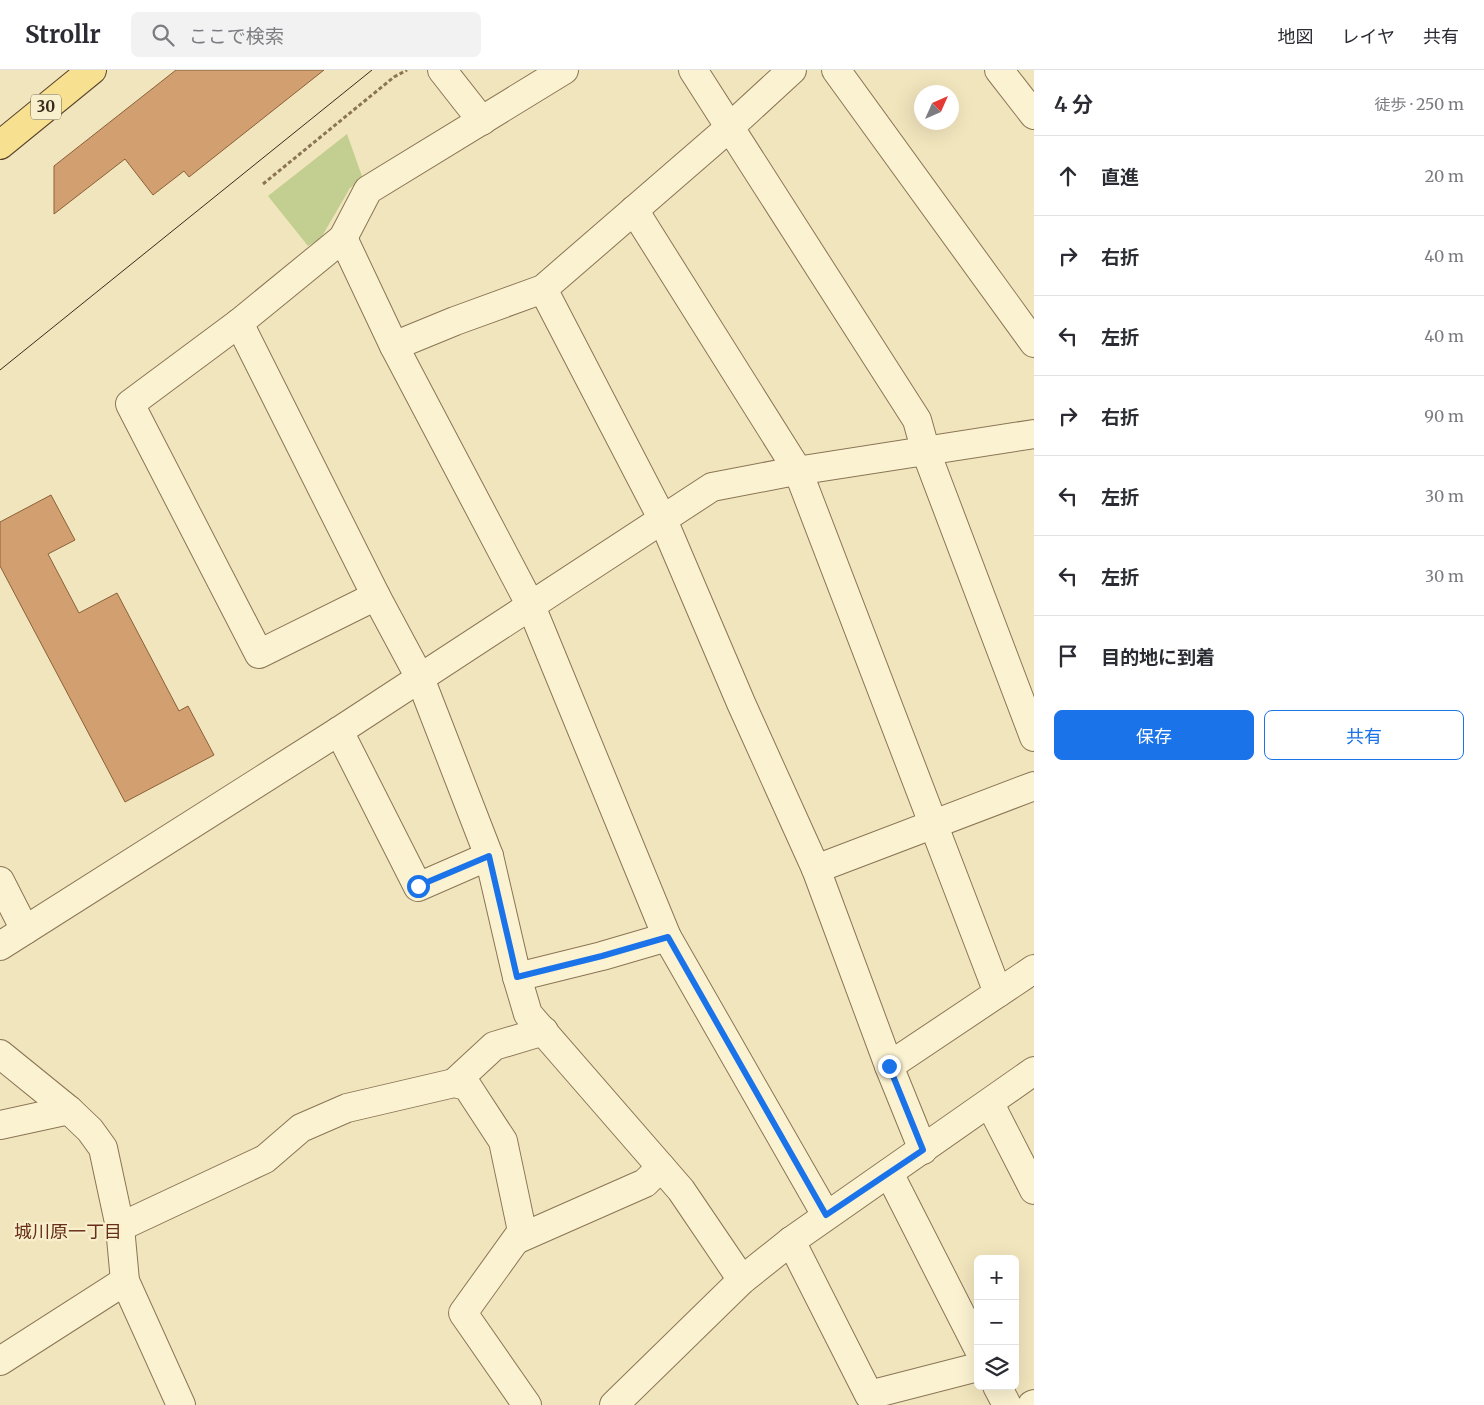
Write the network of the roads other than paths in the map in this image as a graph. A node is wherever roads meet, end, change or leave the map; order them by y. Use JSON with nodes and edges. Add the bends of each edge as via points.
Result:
{"nodes":[{"id":1,"x":92,"y":70,"type":"edge"},
{"id":2,"x":442,"y":70,"type":"edge"},
{"id":3,"x":564,"y":70,"type":"edge"},
{"id":4,"x":693,"y":70,"type":"edge"},
{"id":5,"x":792,"y":70,"type":"edge"},
{"id":6,"x":836,"y":70,"type":"edge"},
{"id":7,"x":999,"y":70,"type":"edge"},
{"id":8,"x":1034,"y":115,"type":"edge"},
{"id":9,"x":482,"y":121,"type":"junction"},
{"id":10,"x":730,"y":127,"type":"junction"},
{"id":11,"x":0,"y":144,"type":"edge"},
{"id":12,"x":634,"y":210,"type":"junction"},
{"id":13,"x":343,"y":238,"type":"junction"},
{"id":14,"x":543,"y":289,"type":"junction"},
{"id":15,"x":239,"y":323,"type":"junction"},
{"id":16,"x":1034,"y":344,"type":"edge"},
{"id":17,"x":394,"y":346,"type":"junction"},
{"id":18,"x":1034,"y":434,"type":"edge"},
{"id":19,"x":926,"y":452,"type":"junction"},
{"id":20,"x":798,"y":471,"type":"junction"},
{"id":21,"x":663,"y":520,"type":"junction"},
{"id":22,"x":376,"y":596,"type":"junction"},
{"id":23,"x":531,"y":606,"type":"junction"},
{"id":24,"x":420,"y":678,"type":"junction"},
{"id":25,"x":339,"y":732,"type":"junction"},
{"id":26,"x":1034,"y":737,"type":"edge"},
{"id":27,"x":1034,"y":786,"type":"edge"},
{"id":28,"x":933,"y":824,"type":"junction"},
{"id":29,"x":489,"y":856,"type":"junction"},
{"id":30,"x":816,"y":869,"type":"junction"},
{"id":31,"x":0,"y":881,"type":"edge"},
{"id":32,"x":25,"y":930,"type":"junction"},
{"id":33,"x":668,"y":937,"type":"junction"},
{"id":34,"x":0,"y":946,"type":"edge"},
{"id":35,"x":1034,"y":969,"type":"edge"},
{"id":36,"x":517,"y":977,"type":"junction"},
{"id":37,"x":998,"y":993,"type":"junction"},
{"id":38,"x":544,"y":1031,"type":"junction"},
{"id":39,"x":0,"y":1054,"type":"edge"},
{"id":40,"x":889,"y":1066,"type":"junction"},
{"id":41,"x":1034,"y":1072,"type":"edge"},
{"id":42,"x":454,"y":1083,"type":"junction"},
{"id":43,"x":990,"y":1104,"type":"junction"},
{"id":44,"x":69,"y":1110,"type":"junction"},
{"id":45,"x":0,"y":1125,"type":"edge"},
{"id":46,"x":923,"y":1150,"type":"junction"},
{"id":47,"x":661,"y":1167,"type":"junction"},
{"id":48,"x":889,"y":1173,"type":"junction"},
{"id":49,"x":1034,"y":1190,"type":"edge"},
{"id":50,"x":826,"y":1215,"type":"junction"},
{"id":51,"x":120,"y":1227,"type":"junction"},
{"id":52,"x":518,"y":1239,"type":"junction"},
{"id":53,"x":791,"y":1240,"type":"junction"},
{"id":54,"x":742,"y":1280,"type":"junction"},
{"id":55,"x":125,"y":1281,"type":"junction"},
{"id":56,"x":976,"y":1345,"type":"edge"},
{"id":57,"x":0,"y":1361,"type":"edge"},
{"id":58,"x":974,"y":1368,"type":"edge"},
{"id":59,"x":999,"y":1390,"type":"edge"},
{"id":60,"x":181,"y":1405,"type":"edge"},
{"id":61,"x":527,"y":1405,"type":"edge"},
{"id":62,"x":614,"y":1405,"type":"edge"},
{"id":63,"x":1007,"y":1405,"type":"edge"}],
"edges":[{"from":1,"to":11,"type":"main road","number":"30"},
{"from":2,"to":9,"type":"street"},
{"from":3,"to":9,"type":"street"},
{"from":4,"to":10,"type":"street"},
{"from":5,"to":10,"type":"street"},
{"from":6,"to":16,"type":"street"},
{"from":7,"to":8,"type":"street"},
{"from":9,"to":13,"type":"street","via":[[368,190]]},
{"from":10,"to":12,"type":"street"},
{"from":10,"to":19,"type":"street","via":[[917,420]]},
{"from":12,"to":14,"type":"street"},
{"from":12,"to":20,"type":"street"},
{"from":13,"to":15,"type":"street"},
{"from":13,"to":17,"type":"street"},
{"from":14,"to":17,"type":"street"},
{"from":14,"to":21,"type":"street"},
{"from":15,"to":22,"type":"street"},
{"from":15,"to":22,"type":"street","via":[[130,404],[260,654]]},
{"from":17,"to":23,"type":"street"},
{"from":18,"to":19,"type":"street"},
{"from":19,"to":20,"type":"street"},
{"from":19,"to":26,"type":"street"},
{"from":20,"to":21,"type":"street","via":[[712,487]]},
{"from":20,"to":28,"type":"street"},
{"from":21,"to":23,"type":"street"},
{"from":21,"to":30,"type":"street"},
{"from":22,"to":24,"type":"street"},
{"from":23,"to":24,"type":"street"},
{"from":23,"to":33,"type":"street"},
{"from":24,"to":25,"type":"street"},
{"from":24,"to":29,"type":"street"},
{"from":25,"to":29,"type":"street","via":[[418,886]]},
{"from":25,"to":32,"type":"street"},
{"from":27,"to":28,"type":"street"},
{"from":28,"to":30,"type":"street"},
{"from":28,"to":37,"type":"street"},
{"from":29,"to":36,"type":"street"},
{"from":30,"to":40,"type":"street"},
{"from":31,"to":32,"type":"street"},
{"from":32,"to":34,"type":"street"},
{"from":33,"to":36,"type":"street"},
{"from":33,"to":50,"type":"street"},
{"from":35,"to":37,"type":"street"},
{"from":36,"to":38,"type":"street","via":[[528,1014]]},
{"from":37,"to":40,"type":"street"},
{"from":38,"to":42,"type":"street","via":[[494,1046]]},
{"from":38,"to":47,"type":"street"},
{"from":39,"to":44,"type":"street"},
{"from":40,"to":46,"type":"street"},
{"from":41,"to":43,"type":"street"},
{"from":42,"to":51,"type":"street","via":[[347,1108],[301,1128],[265,1159]]},
{"from":42,"to":52,"type":"street","via":[[467,1086],[503,1141],[522,1231]]},
{"from":43,"to":46,"type":"street"},
{"from":43,"to":49,"type":"street"},
{"from":44,"to":45,"type":"street"},
{"from":44,"to":51,"type":"street","via":[[103,1148]]},
{"from":46,"to":48,"type":"street"},
{"from":47,"to":52,"type":"street","via":[[645,1183]]},
{"from":47,"to":54,"type":"street","via":[[681,1190]]},
{"from":48,"to":50,"type":"street"},
{"from":48,"to":56,"type":"street"},
{"from":50,"to":53,"type":"street"},
{"from":51,"to":55,"type":"street"},
{"from":52,"to":61,"type":"street","via":[[463,1313]]},
{"from":53,"to":54,"type":"street"},
{"from":53,"to":58,"type":"street","via":[[869,1395]]},
{"from":54,"to":62,"type":"street"},
{"from":55,"to":57,"type":"street"},
{"from":55,"to":60,"type":"street"},
{"from":59,"to":63,"type":"street"}]}
